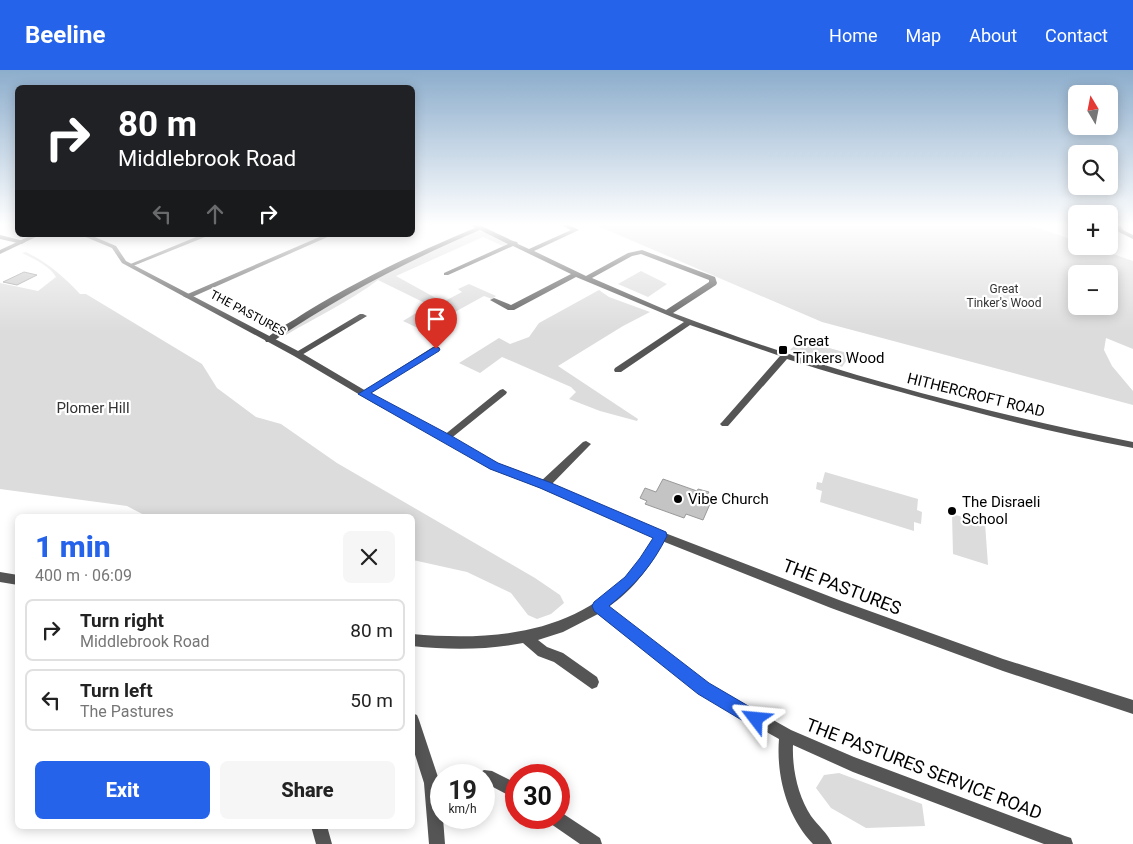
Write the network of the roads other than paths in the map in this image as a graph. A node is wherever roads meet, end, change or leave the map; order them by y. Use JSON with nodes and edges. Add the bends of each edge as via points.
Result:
{"nodes":[{"id":1,"x":123,"y":260,"type":"edge"},
{"id":2,"x":143,"y":260,"type":"edge"},
{"id":3,"x":271,"y":260,"type":"edge"},
{"id":4,"x":412,"y":260,"type":"edge"},
{"id":5,"x":477,"y":260,"type":"edge"},
{"id":6,"x":548,"y":260,"type":"edge"},
{"id":7,"x":619,"y":260,"type":"edge"},
{"id":8,"x":663,"y":260,"type":"edge"},
{"id":9,"x":131,"y":265,"type":"junction"},
{"id":10,"x":446,"y":274,"type":"dead end"},
{"id":11,"x":576,"y":274,"type":"junction"},
{"id":12,"x":586,"y":279,"type":"junction"},
{"id":13,"x":188,"y":296,"type":"junction"},
{"id":14,"x":494,"y":300,"type":"dead end"},
{"id":15,"x":667,"y":313,"type":"junction"},
{"id":16,"x":363,"y":316,"type":"dead end"},
{"id":17,"x":689,"y":322,"type":"junction"},
{"id":18,"x":269,"y":340,"type":"junction"},
{"id":19,"x":436,"y":349,"type":"dead end"},
{"id":20,"x":297,"y":354,"type":"junction"},
{"id":21,"x":786,"y":354,"type":"junction"},
{"id":22,"x":618,"y":370,"type":"dead end"},
{"id":23,"x":503,"y":392,"type":"dead end"},
{"id":24,"x":364,"y":394,"type":"junction"},
{"id":25,"x":724,"y":424,"type":"dead end"},
{"id":26,"x":446,"y":438,"type":"junction"},
{"id":27,"x":586,"y":444,"type":"dead end"},
{"id":28,"x":1133,"y":444,"type":"edge"},
{"id":29,"x":544,"y":485,"type":"junction"},
{"id":30,"x":661,"y":536,"type":"junction"},
{"id":31,"x":0,"y":577,"type":"edge"},
{"id":32,"x":15,"y":580,"type":"edge"},
{"id":33,"x":599,"y":606,"type":"junction"},
{"id":34,"x":526,"y":638,"type":"junction"},
{"id":35,"x":415,"y":643,"type":"edge"},
{"id":36,"x":592,"y":682,"type":"dead end"},
{"id":37,"x":1133,"y":707,"type":"edge"},
{"id":38,"x":415,"y":728,"type":"edge"},
{"id":39,"x":786,"y":735,"type":"junction"},
{"id":40,"x":430,"y":766,"type":"edge"},
{"id":41,"x":570,"y":827,"type":"edge"},
{"id":42,"x":320,"y":829,"type":"edge"},
{"id":43,"x":437,"y":829,"type":"edge"},
{"id":44,"x":324,"y":844,"type":"edge"},
{"id":45,"x":437,"y":844,"type":"edge"},
{"id":46,"x":594,"y":844,"type":"edge"},
{"id":47,"x":824,"y":844,"type":"edge"},
{"id":48,"x":1065,"y":844,"type":"edge"}],
"edges":[{"from":1,"to":9,"type":"street","name":"THE PASTURES"},
{"from":2,"to":9,"type":"street"},
{"from":3,"to":13,"type":"street"},
{"from":4,"to":18,"type":"street","via":[[343,292]]},
{"from":5,"to":10,"type":"street"},
{"from":6,"to":11,"type":"street","name":"HITHERCROFT ROAD"},
{"from":7,"to":12,"type":"street"},
{"from":8,"to":15,"type":"street","via":[[712,279],[713,283]]},
{"from":9,"to":13,"type":"street","name":"THE PASTURES"},
{"from":11,"to":12,"type":"street","name":"HITHERCROFT ROAD"},
{"from":11,"to":14,"type":"street","via":[[511,308]]},
{"from":12,"to":15,"type":"street","name":"HITHERCROFT ROAD"},
{"from":13,"to":18,"type":"street","name":"THE PASTURES"},
{"from":15,"to":17,"type":"street","name":"HITHERCROFT ROAD"},
{"from":16,"to":20,"type":"street","name":"THE PASTURES"},
{"from":17,"to":21,"type":"street","name":"HITHERCROFT ROAD"},
{"from":17,"to":22,"type":"street"},
{"from":18,"to":20,"type":"street","name":"THE PASTURES"},
{"from":19,"to":24,"type":"street"},
{"from":20,"to":24,"type":"street","name":"THE PASTURES"},
{"from":21,"to":25,"type":"street"},
{"from":21,"to":28,"type":"street","name":"HITHERCROFT ROAD","via":[[884,386],[1077,434]]},
{"from":23,"to":26,"type":"street"},
{"from":24,"to":26,"type":"street","name":"THE PASTURES"},
{"from":26,"to":29,"type":"street","name":"THE PASTURES","via":[[494,466]]},
{"from":27,"to":29,"type":"street"},
{"from":29,"to":30,"type":"street","name":"THE PASTURES"},
{"from":30,"to":33,"type":"street","via":[[630,581]]},
{"from":30,"to":37,"type":"street","name":"THE PASTURES","via":[[1003,666]]},
{"from":31,"to":32,"type":"street"},
{"from":33,"to":34,"type":"street","via":[[567,624]]},
{"from":33,"to":39,"type":"street","name":"THE PASTURES SERVICE ROAD","via":[[704,689]]},
{"from":34,"to":35,"type":"street","via":[[495,643]]},
{"from":34,"to":36,"type":"street"},
{"from":38,"to":40,"type":"street"},
{"from":39,"to":47,"type":"street","via":[[786,767],[799,810]]},
{"from":39,"to":48,"type":"street","name":"THE PASTURES SERVICE ROAD","via":[[853,764]]},
{"from":41,"to":46,"type":"street"},
{"from":42,"to":44,"type":"street"},
{"from":43,"to":45,"type":"street"}]}
